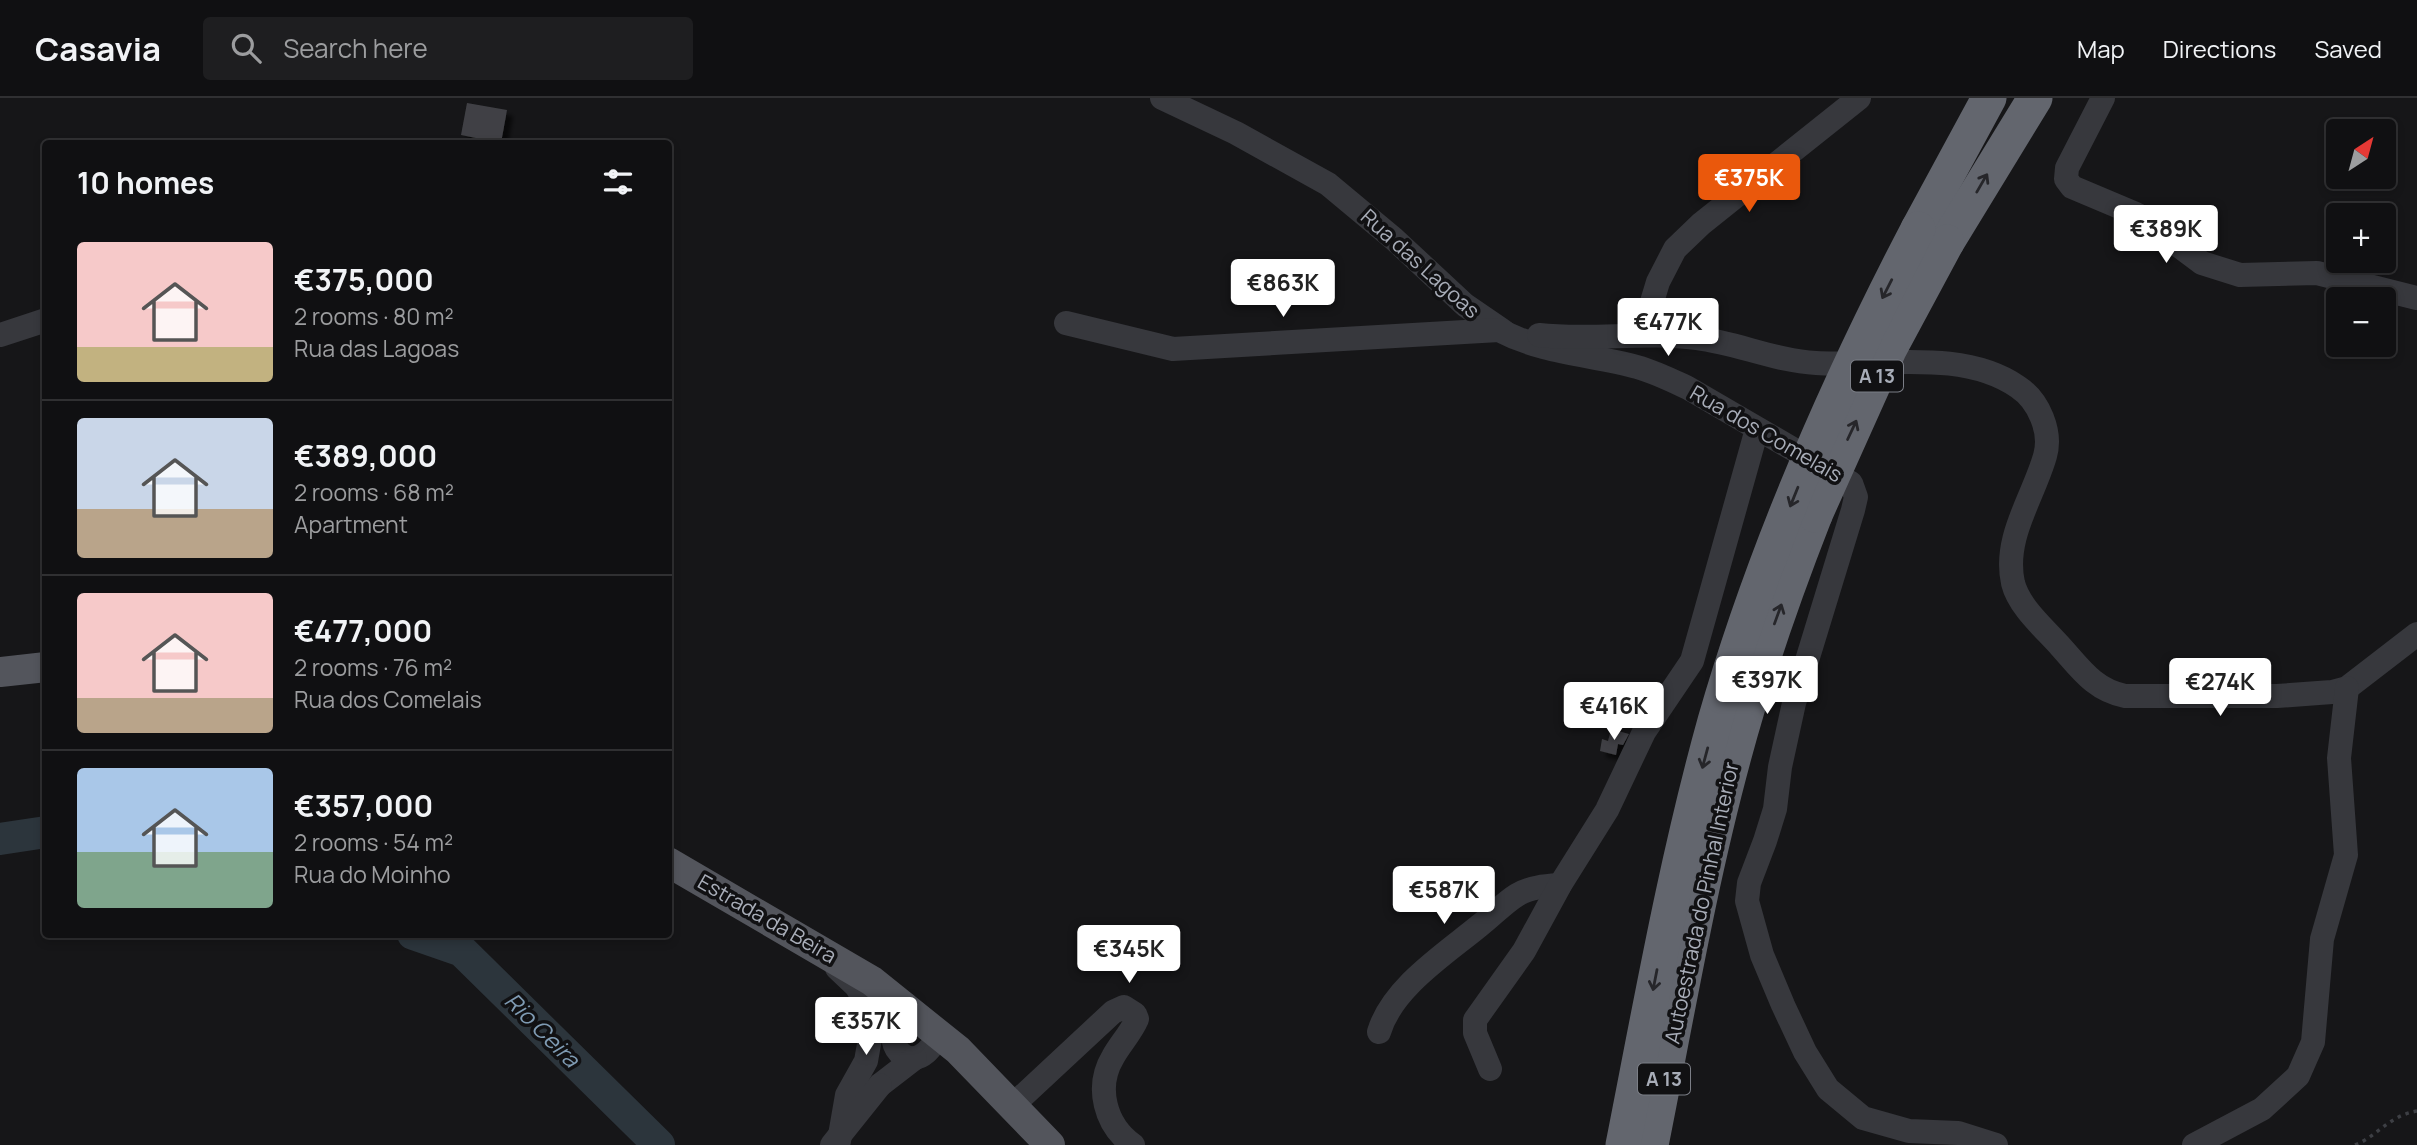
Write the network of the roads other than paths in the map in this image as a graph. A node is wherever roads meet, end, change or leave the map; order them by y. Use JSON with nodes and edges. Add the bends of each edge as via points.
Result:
{"nodes":[{"id":1,"x":1163,"y":98,"type":"edge"},
{"id":2,"x":1858,"y":98,"type":"edge"},
{"id":3,"x":1989,"y":98,"type":"edge"},
{"id":4,"x":2035,"y":98,"type":"edge"},
{"id":5,"x":2103,"y":98,"type":"edge"},
{"id":6,"x":1933,"y":235,"type":"junction"},
{"id":7,"x":2417,"y":298,"type":"edge"},
{"id":8,"x":42,"y":321,"type":"edge"},
{"id":9,"x":1066,"y":323,"type":"dead end"},
{"id":10,"x":1499,"y":330,"type":"junction"},
{"id":11,"x":0,"y":335,"type":"edge"},
{"id":12,"x":1642,"y":335,"type":"junction"},
{"id":13,"x":1757,"y":429,"type":"junction"},
{"id":14,"x":2417,"y":634,"type":"edge"},
{"id":15,"x":42,"y":667,"type":"edge"},
{"id":16,"x":0,"y":672,"type":"edge"},
{"id":17,"x":2347,"y":688,"type":"junction"},
{"id":18,"x":672,"y":864,"type":"edge"},
{"id":19,"x":1560,"y":884,"type":"junction"},
{"id":20,"x":814,"y":946,"type":"junction"},
{"id":21,"x":1380,"y":1032,"type":"dead end"},
{"id":22,"x":919,"y":1041,"type":"junction"},
{"id":23,"x":1490,"y":1069,"type":"dead end"},
{"id":24,"x":1012,"y":1106,"type":"junction"},
{"id":25,"x":832,"y":1145,"type":"edge"},
{"id":26,"x":838,"y":1145,"type":"edge"},
{"id":27,"x":1050,"y":1145,"type":"edge"},
{"id":28,"x":1133,"y":1145,"type":"edge"},
{"id":29,"x":1623,"y":1145,"type":"edge"},
{"id":30,"x":1651,"y":1145,"type":"edge"},
{"id":31,"x":1996,"y":1145,"type":"edge"},
{"id":32,"x":2194,"y":1145,"type":"edge"}],
"edges":[{"from":1,"to":10,"type":"street","name":"Rua das Lagoas","via":[[1339,191]]},
{"from":2,"to":12,"type":"street","via":[[1675,249],[1658,282]]},
{"from":3,"to":6,"type":"highway","name":"Autoestrada do Pinhal Interior","number":"A 13"},
{"from":6,"to":4,"type":"highway","name":"Autoestrada do Pinhal Interior","number":"A 13","one_way":true},
{"from":5,"to":7,"type":"street","via":[[2067,168],[2066,178],[2072,187],[2136,214],[2202,263],[2240,275],[2317,273]]},
{"from":6,"to":29,"type":"highway","name":"Autoestrada do Pinhal Interior","number":"A 13","one_way":true,"bridge":true,"via":[[1840,385],[1736,652],[1688,824]]},
{"from":30,"to":6,"type":"highway","name":"Autoestrada do Pinhal Interior","number":"A 13","one_way":true,"bridge":true,"via":[[1700,898],[1733,757],[1770,636],[1815,515],[1889,350]]},
{"from":8,"to":11,"type":"street"},
{"from":9,"to":10,"type":"street","via":[[1172,349]]},
{"from":10,"to":12,"type":"street","name":"Rua das Lagoas","via":[[1559,338]]},
{"from":10,"to":13,"type":"street","name":"Rua dos Comelais","via":[[1536,347],[1661,375]]},
{"from":12,"to":17,"type":"street","name":"Rua das Lagoas","via":[[1699,338],[1795,361],[1913,361],[2004,378],[2035,404],[2046,432],[2046,454],[2014,538],[2014,586],[2037,621],[2100,687],[2125,696],[2306,695]]},
{"from":13,"to":19,"type":"street","via":[[1692,660],[1644,732],[1607,810]]},
{"from":13,"to":31,"type":"street","name":"Rua dos Comelais","via":[[1843,476],[1856,497],[1794,702],[1771,825],[1749,883],[1746,901],[1762,955],[1805,1052],[1828,1088],[1863,1118],[1909,1131],[1958,1133]]},
{"from":14,"to":17,"type":"street","name":"Rua das Lagoas"},
{"from":15,"to":16,"type":"main road"},
{"from":17,"to":32,"type":"street","via":[[2339,758],[2346,855],[2322,939],[2314,1042],[2298,1076],[2262,1109]]},
{"from":18,"to":20,"type":"main road","name":"Estrada da Beira"},
{"from":19,"to":21,"type":"street","via":[[1518,894],[1434,963],[1399,995],[1384,1015]]},
{"from":19,"to":23,"type":"street","via":[[1524,951],[1475,1020],[1475,1033]]},
{"from":20,"to":22,"type":"main road","name":"Estrada da Beira","via":[[872,981]]},
{"from":20,"to":26,"type":"street","via":[[856,986],[870,1015],[872,1033],[866,1061],[847,1095]]},
{"from":22,"to":24,"type":"main road","name":"Estrada da Beira"},
{"from":22,"to":25,"type":"street","bridge":true},
{"from":24,"to":27,"type":"main road","name":"Estrada da Beira"},
{"from":24,"to":28,"type":"street","via":[[1113,1012],[1124,1007],[1137,1019],[1111,1059],[1102,1088],[1106,1111],[1122,1138]]}]}
